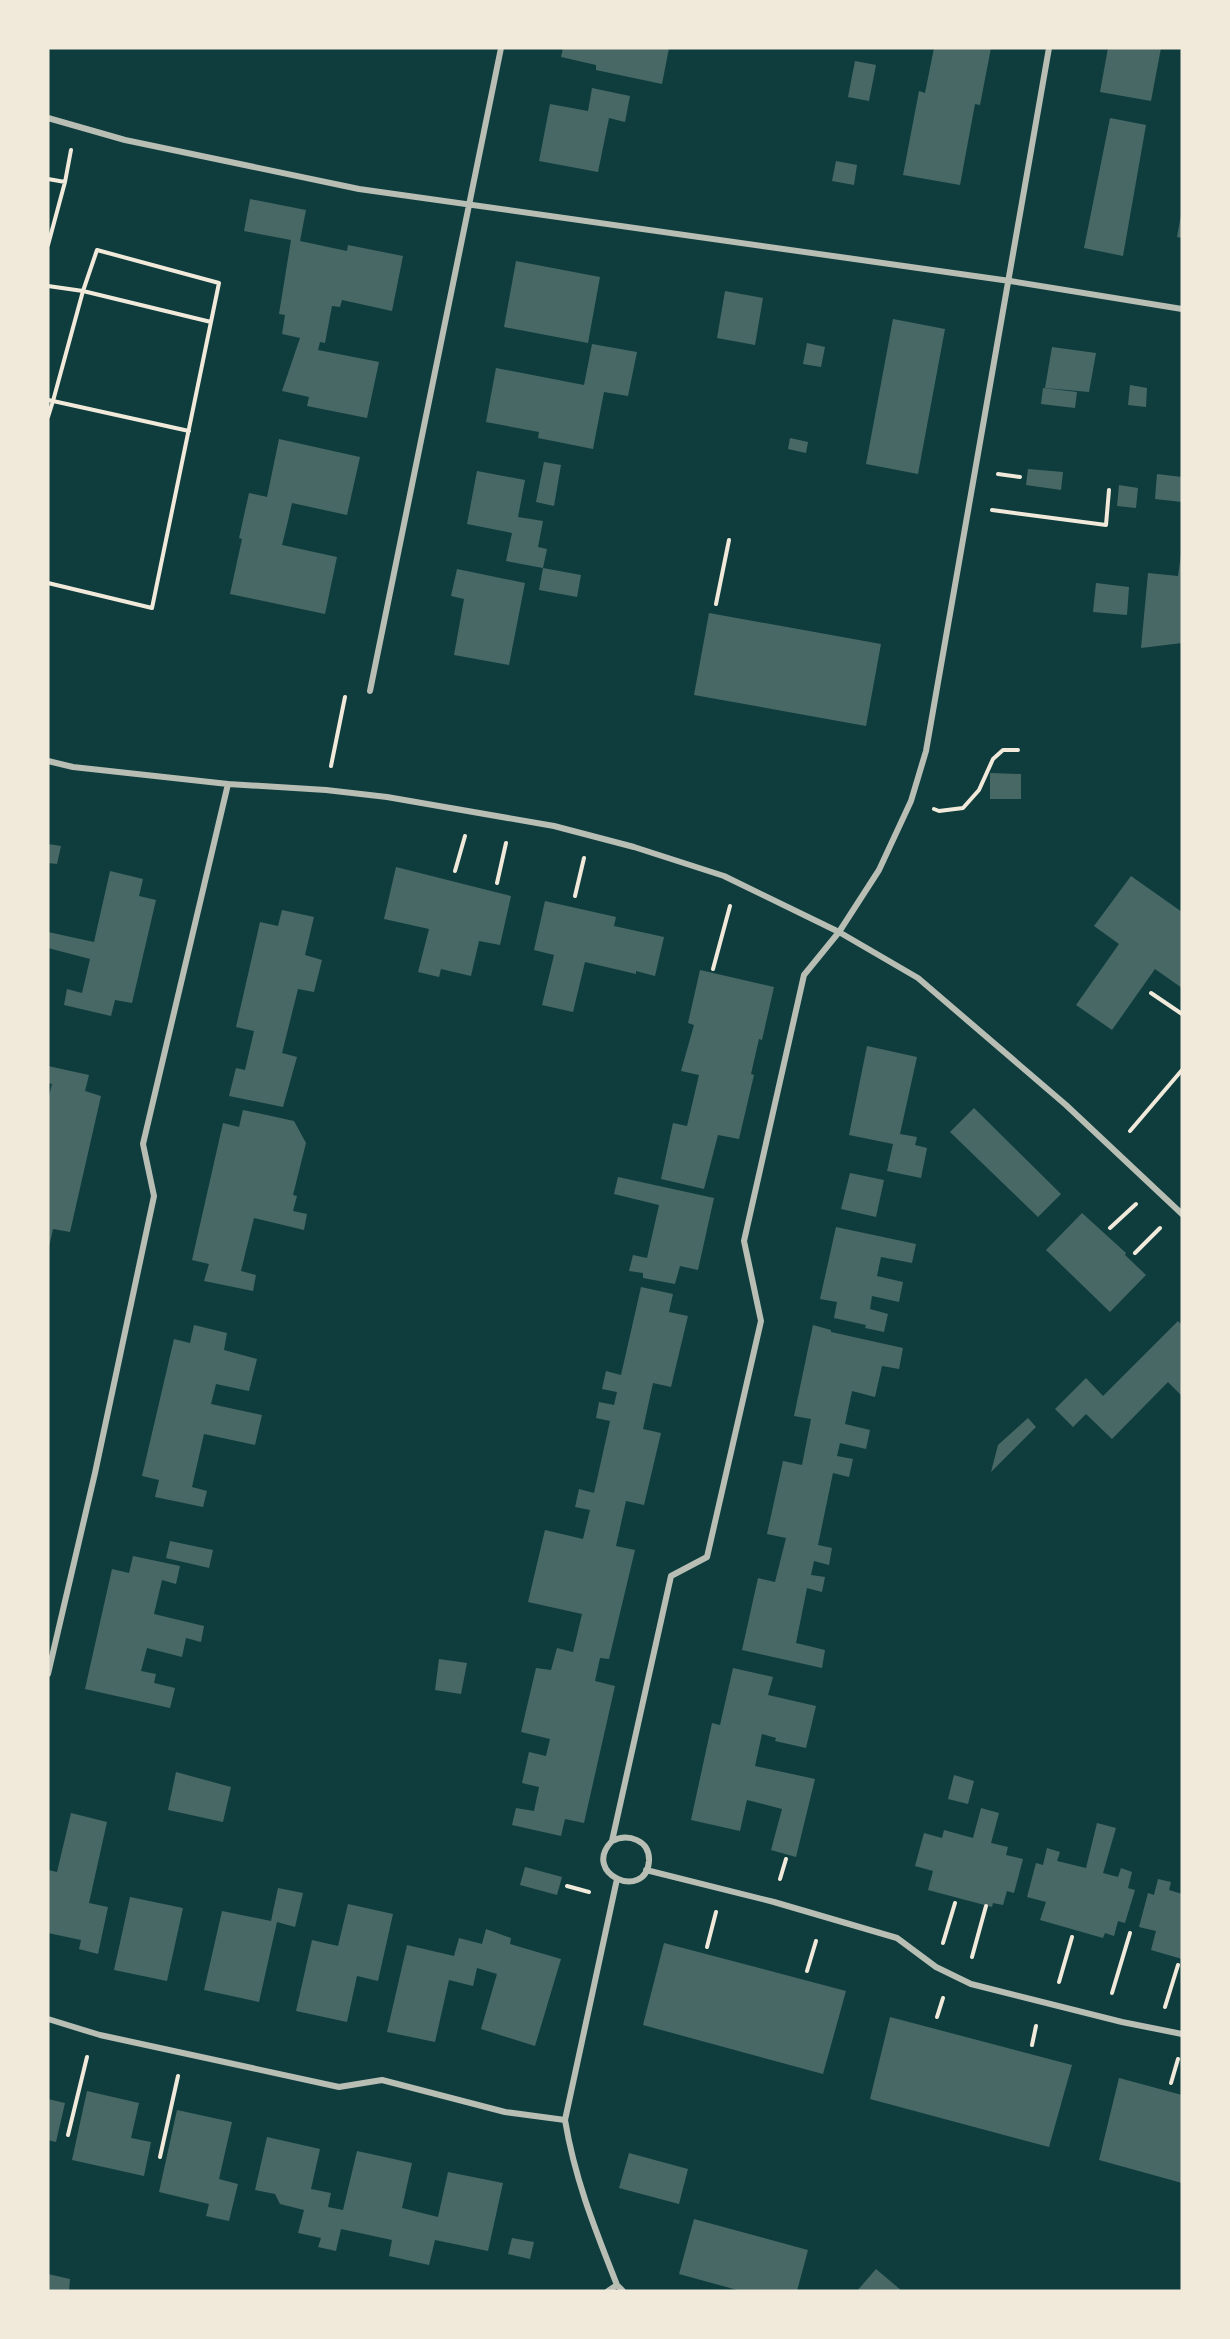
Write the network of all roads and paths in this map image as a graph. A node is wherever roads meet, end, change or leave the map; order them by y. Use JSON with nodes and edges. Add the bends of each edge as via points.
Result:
{"nodes":[{"id":1,"x":501,"y":48,"type":"edge"},
{"id":2,"x":1049,"y":48,"type":"edge"},
{"id":3,"x":48,"y":118,"type":"edge"},
{"id":4,"x":75,"y":126,"type":"junction"},
{"id":5,"x":48,"y":179,"type":"edge"},
{"id":6,"x":65,"y":182,"type":"junction"},
{"id":7,"x":469,"y":206,"type":"junction"},
{"id":8,"x":48,"y":245,"type":"edge"},
{"id":9,"x":1010,"y":281,"type":"junction"},
{"id":10,"x":48,"y":286,"type":"edge"},
{"id":11,"x":83,"y":291,"type":"junction"},
{"id":12,"x":1182,"y":309,"type":"edge"},
{"id":13,"x":211,"y":322,"type":"junction"},
{"id":14,"x":50,"y":400,"type":"edge"},
{"id":15,"x":48,"y":417,"type":"edge"},
{"id":16,"x":189,"y":431,"type":"junction"},
{"id":17,"x":1109,"y":490,"type":"dead end"},
{"id":18,"x":970,"y":507,"type":"junction"},
{"id":19,"x":729,"y":540,"type":"dead end"},
{"id":20,"x":48,"y":583,"type":"edge"},
{"id":21,"x":716,"y":604,"type":"dead end"},
{"id":22,"x":370,"y":691,"type":"joint"},
{"id":23,"x":1018,"y":750,"type":"dead end"},
{"id":24,"x":48,"y":761,"type":"edge"},
{"id":25,"x":228,"y":784,"type":"junction"},
{"id":26,"x":326,"y":790,"type":"junction"},
{"id":27,"x":911,"y":801,"type":"junction"},
{"id":28,"x":471,"y":812,"type":"junction"},
{"id":29,"x":512,"y":819,"type":"junction"},
{"id":30,"x":590,"y":835,"type":"junction"},
{"id":31,"x":455,"y":871,"type":"dead end"},
{"id":32,"x":737,"y":882,"type":"junction"},
{"id":33,"x":497,"y":883,"type":"dead end"},
{"id":34,"x":575,"y":896,"type":"dead end"},
{"id":35,"x":839,"y":933,"type":"junction"},
{"id":36,"x":713,"y":969,"type":"dead end"},
{"id":37,"x":1151,"y":993,"type":"dead end"},
{"id":38,"x":1182,"y":1014,"type":"edge"},
{"id":39,"x":1182,"y":1070,"type":"edge"},
{"id":40,"x":1114,"y":1149,"type":"junction"},
{"id":41,"x":1155,"y":1186,"type":"junction"},
{"id":42,"x":1180,"y":1211,"type":"edge"},
{"id":43,"x":1110,"y":1228,"type":"dead end"},
{"id":44,"x":1135,"y":1252,"type":"dead end"},
{"id":45,"x":48,"y":1674,"type":"edge"},
{"id":46,"x":613,"y":1839,"type":"junction"},
{"id":47,"x":646,"y":1870,"type":"junction"},
{"id":48,"x":617,"y":1879,"type":"junction"},
{"id":49,"x":721,"y":1890,"type":"junction"},
{"id":50,"x":955,"y":1903,"type":"dead end"},
{"id":51,"x":986,"y":1906,"type":"dead end"},
{"id":52,"x":823,"y":1917,"type":"junction"},
{"id":53,"x":1130,"y":1934,"type":"dead end"},
{"id":54,"x":1072,"y":1937,"type":"dead end"},
{"id":55,"x":707,"y":1947,"type":"dead end"},
{"id":56,"x":1178,"y":1965,"type":"dead end"},
{"id":57,"x":936,"y":1967,"type":"junction"},
{"id":58,"x":807,"y":1971,"type":"dead end"},
{"id":59,"x":965,"y":1981,"type":"junction"},
{"id":60,"x":1053,"y":2005,"type":"junction"},
{"id":61,"x":1105,"y":2018,"type":"junction"},
{"id":62,"x":48,"y":2019,"type":"edge"},
{"id":63,"x":1158,"y":2029,"type":"junction"},
{"id":64,"x":93,"y":2033,"type":"junction"},
{"id":65,"x":1182,"y":2034,"type":"edge"},
{"id":66,"x":183,"y":2053,"type":"junction"},
{"id":67,"x":1179,"y":2054,"type":"dead end"},
{"id":68,"x":1171,"y":2083,"type":"dead end"},
{"id":69,"x":565,"y":2120,"type":"junction"},
{"id":70,"x":68,"y":2135,"type":"dead end"},
{"id":71,"x":160,"y":2157,"type":"dead end"},
{"id":72,"x":617,"y":2285,"type":"junction"},
{"id":73,"x":608,"y":2291,"type":"edge"},
{"id":74,"x":623,"y":2291,"type":"edge"}],
"edges":[{"from":1,"to":7,"type":"street"},
{"from":2,"to":9,"type":"street"},
{"from":3,"to":4,"type":"street"},
{"from":4,"to":6,"type":"path"},
{"from":4,"to":7,"type":"street","via":[[359,189]]},
{"from":5,"to":6,"type":"path"},
{"from":6,"to":8,"type":"path"},
{"from":7,"to":9,"type":"street"},
{"from":7,"to":22,"type":"street"},
{"from":9,"to":12,"type":"street"},
{"from":9,"to":18,"type":"street"},
{"from":10,"to":11,"type":"path"},
{"from":11,"to":13,"type":"path"},
{"from":11,"to":13,"type":"path","via":[[97,250],[219,283]]},
{"from":11,"to":14,"type":"path"},
{"from":13,"to":16,"type":"path"},
{"from":14,"to":15,"type":"path"},
{"from":14,"to":16,"type":"path"},
{"from":16,"to":20,"type":"path","via":[[152,608]]},
{"from":17,"to":18,"type":"path","via":[[1106,525]]},
{"from":18,"to":27,"type":"street","via":[[935,708]]},
{"from":19,"to":21,"type":"path"},
{"from":22,"to":26,"type":"path","via":[[347,687]]},
{"from":23,"to":27,"type":"path","via":[[1003,750],[993,759],[979,790],[963,808],[939,811]]},
{"from":24,"to":25,"type":"street"},
{"from":25,"to":26,"type":"street"},
{"from":25,"to":45,"type":"street","via":[[143,1144],[154,1196]]},
{"from":26,"to":28,"type":"street"},
{"from":27,"to":35,"type":"street","via":[[879,870]]},
{"from":28,"to":29,"type":"street"},
{"from":28,"to":31,"type":"path"},
{"from":29,"to":30,"type":"street"},
{"from":29,"to":33,"type":"path"},
{"from":30,"to":32,"type":"street"},
{"from":30,"to":34,"type":"path"},
{"from":32,"to":35,"type":"street"},
{"from":32,"to":36,"type":"path"},
{"from":35,"to":40,"type":"street","via":[[918,978]]},
{"from":35,"to":46,"type":"street","via":[[804,975],[744,1241],[761,1321],[750,1375],[707,1557],[671,1576]]},
{"from":37,"to":38,"type":"path"},
{"from":39,"to":40,"type":"path"},
{"from":40,"to":41,"type":"street"},
{"from":41,"to":42,"type":"street"},
{"from":41,"to":43,"type":"path"},
{"from":42,"to":44,"type":"path"},
{"from":46,"to":47,"type":"street","via":[[628,1837],[643,1843],[648,1853]]},
{"from":46,"to":48,"type":"street","via":[[604,1861],[608,1873]]},
{"from":47,"to":48,"type":"street","via":[[634,1880]]},
{"from":47,"to":49,"type":"street"},
{"from":48,"to":69,"type":"street"},
{"from":49,"to":52,"type":"street"},
{"from":49,"to":55,"type":"path"},
{"from":50,"to":57,"type":"path"},
{"from":51,"to":59,"type":"path"},
{"from":52,"to":57,"type":"street","via":[[897,1938]]},
{"from":52,"to":58,"type":"path"},
{"from":53,"to":61,"type":"path"},
{"from":54,"to":60,"type":"path"},
{"from":56,"to":63,"type":"path"},
{"from":57,"to":59,"type":"street"},
{"from":59,"to":60,"type":"street"},
{"from":60,"to":61,"type":"street"},
{"from":61,"to":63,"type":"street"},
{"from":62,"to":64,"type":"street"},
{"from":63,"to":65,"type":"street"},
{"from":64,"to":66,"type":"street"},
{"from":64,"to":70,"type":"path"},
{"from":66,"to":69,"type":"street","via":[[339,2087],[382,2080],[505,2112]]},
{"from":66,"to":71,"type":"path"},
{"from":67,"to":68,"type":"path"},
{"from":69,"to":72,"type":"street","via":[[571,2158],[587,2210]]},
{"from":72,"to":73,"type":"street"},
{"from":72,"to":74,"type":"street"}]}
